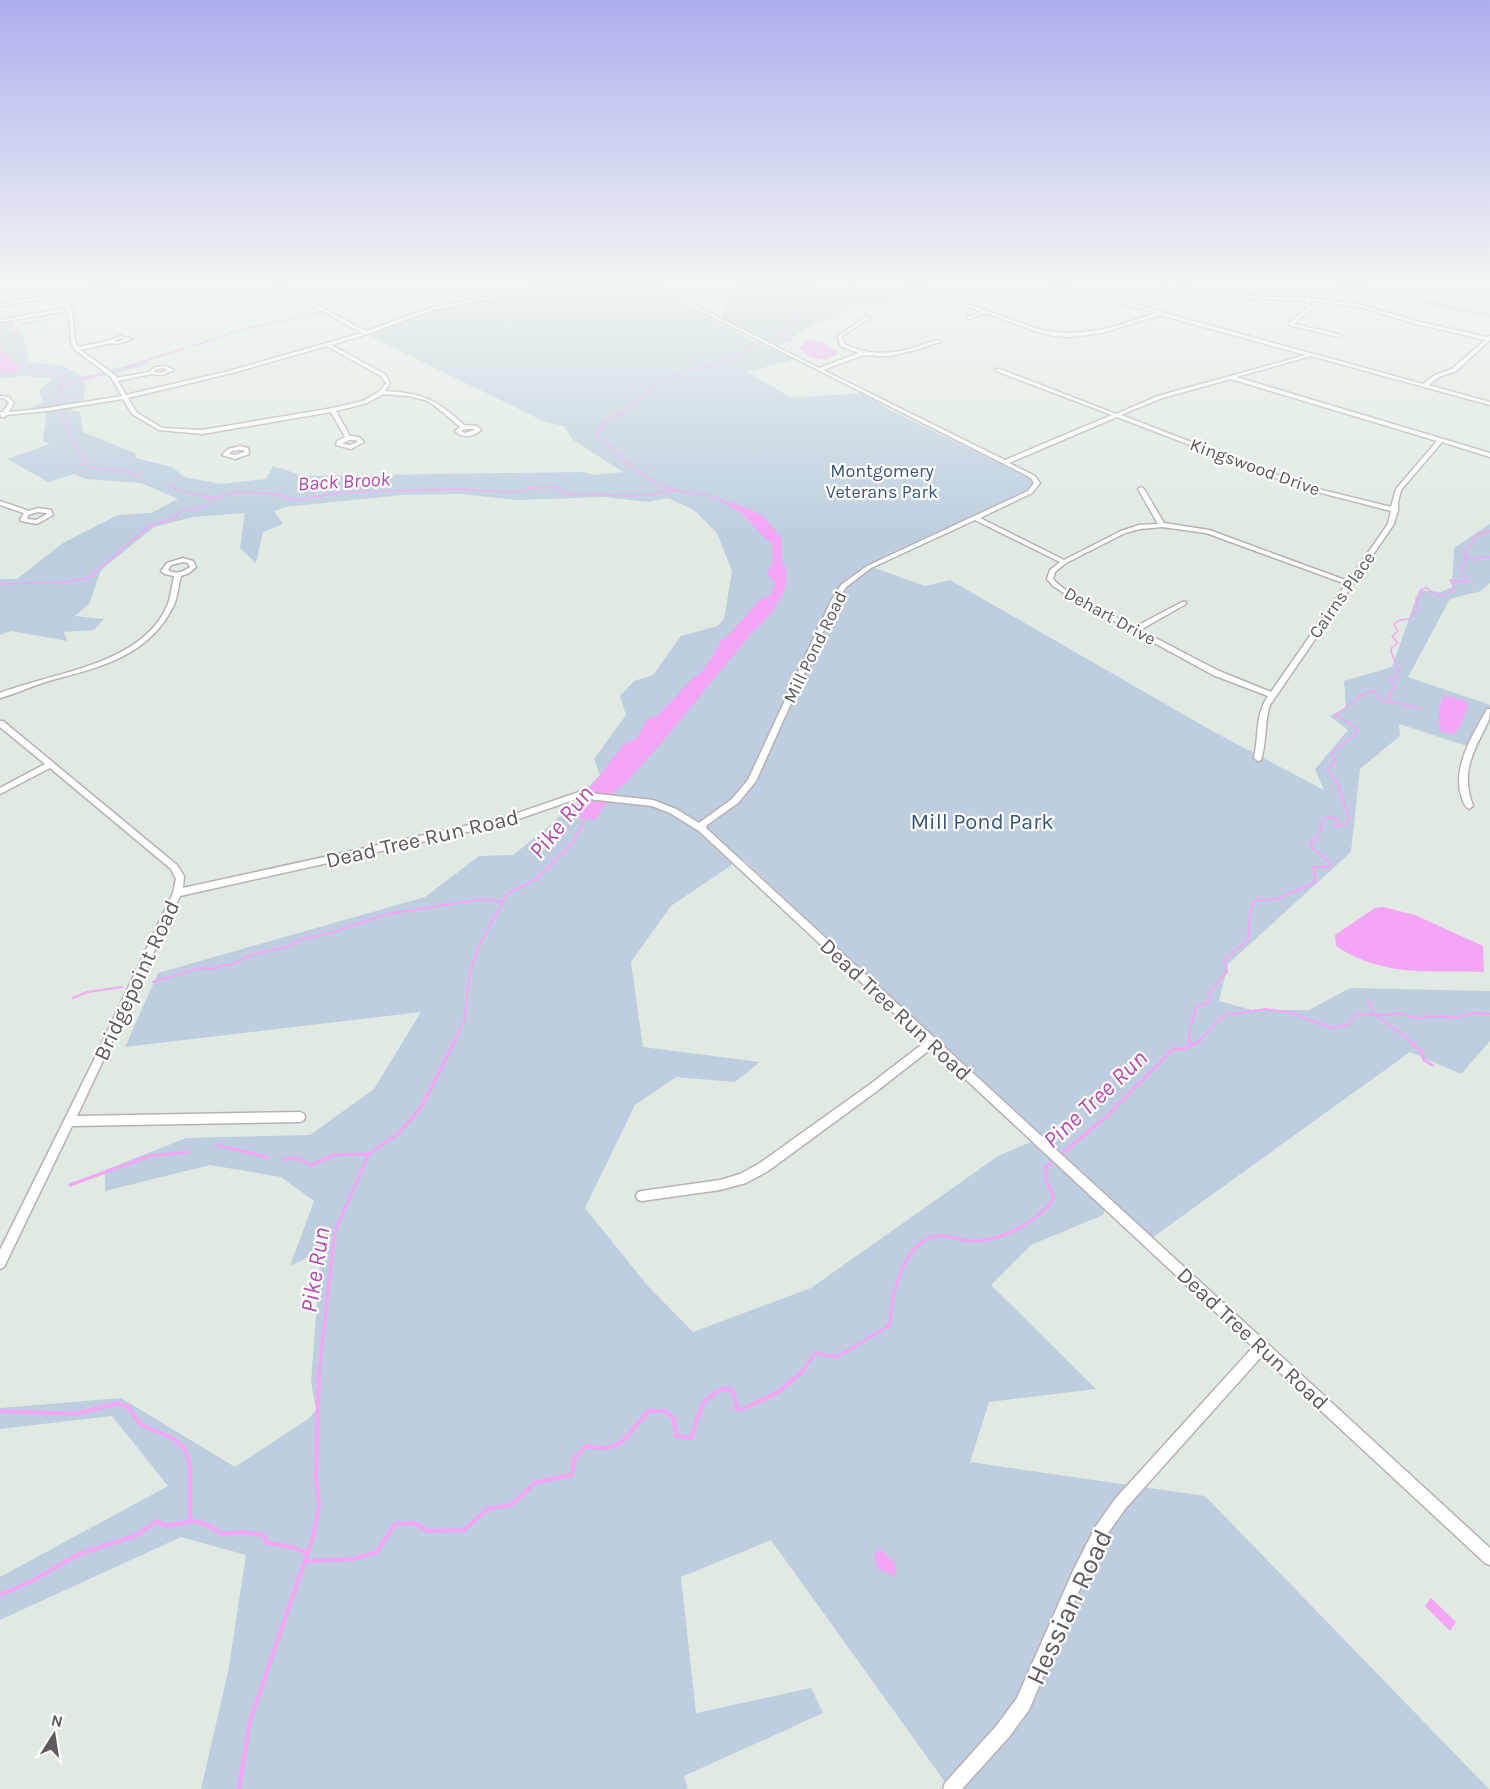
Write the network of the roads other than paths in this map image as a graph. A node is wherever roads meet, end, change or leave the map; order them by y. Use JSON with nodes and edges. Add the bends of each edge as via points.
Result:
{"nodes":[{"id":1,"x":101,"y":366,"type":"edge"},
{"id":2,"x":245,"y":366,"type":"edge"},
{"id":3,"x":368,"y":366,"type":"edge"},
{"id":4,"x":816,"y":366,"type":"edge"},
{"id":5,"x":828,"y":366,"type":"edge"},
{"id":6,"x":1273,"y":366,"type":"edge"},
{"id":7,"x":1354,"y":366,"type":"edge"},
{"id":8,"x":1458,"y":366,"type":"edge"},
{"id":9,"x":821,"y":369,"type":"junction"},
{"id":10,"x":998,"y":370,"type":"dead end"},
{"id":11,"x":151,"y":373,"type":"dead end"},
{"id":12,"x":1233,"y":378,"type":"junction"},
{"id":13,"x":116,"y":380,"type":"junction"},
{"id":14,"x":1424,"y":386,"type":"junction"},
{"id":15,"x":382,"y":392,"type":"junction"},
{"id":16,"x":0,"y":397,"type":"edge"},
{"id":17,"x":126,"y":399,"type":"junction"},
{"id":18,"x":1490,"y":404,"type":"edge"},
{"id":19,"x":333,"y":410,"type":"junction"},
{"id":20,"x":2,"y":414,"type":"edge"},
{"id":21,"x":1117,"y":415,"type":"junction"},
{"id":22,"x":0,"y":420,"type":"edge"},
{"id":23,"x":463,"y":427,"type":"dead end"},
{"id":24,"x":348,"y":438,"type":"dead end"},
{"id":25,"x":231,"y":440,"type":"dead end"},
{"id":26,"x":1442,"y":440,"type":"junction"},
{"id":27,"x":233,"y":449,"type":"dead end"},
{"id":28,"x":1490,"y":454,"type":"edge"},
{"id":29,"x":1005,"y":462,"type":"junction"},
{"id":30,"x":1141,"y":489,"type":"dead end"},
{"id":31,"x":0,"y":503,"type":"edge"},
{"id":32,"x":1395,"y":510,"type":"junction"},
{"id":33,"x":29,"y":513,"type":"dead end"},
{"id":34,"x":976,"y":518,"type":"junction"},
{"id":35,"x":1162,"y":525,"type":"junction"},
{"id":36,"x":1064,"y":562,"type":"junction"},
{"id":37,"x":178,"y":574,"type":"dead end"},
{"id":38,"x":1348,"y":583,"type":"junction"},
{"id":39,"x":1184,"y":603,"type":"dead end"},
{"id":40,"x":1135,"y":630,"type":"junction"},
{"id":41,"x":1272,"y":695,"type":"junction"},
{"id":42,"x":0,"y":696,"type":"edge"},
{"id":43,"x":1490,"y":711,"type":"edge"},
{"id":44,"x":0,"y":723,"type":"edge"},
{"id":45,"x":1258,"y":758,"type":"dead end"},
{"id":46,"x":51,"y":765,"type":"junction"},
{"id":47,"x":0,"y":791,"type":"edge"},
{"id":48,"x":1469,"y":806,"type":"dead end"},
{"id":49,"x":702,"y":829,"type":"junction"},
{"id":50,"x":177,"y":893,"type":"junction"},
{"id":51,"x":932,"y":1042,"type":"junction"},
{"id":52,"x":300,"y":1117,"type":"dead end"},
{"id":53,"x":69,"y":1121,"type":"junction"},
{"id":54,"x":642,"y":1196,"type":"dead end"},
{"id":55,"x":0,"y":1263,"type":"edge"},
{"id":56,"x":1262,"y":1346,"type":"junction"},
{"id":57,"x":1490,"y":1558,"type":"edge"},
{"id":58,"x":951,"y":1789,"type":"edge"}],
"edges":[{"from":1,"to":13,"type":"street"},
{"from":2,"to":17,"type":"street"},
{"from":3,"to":15,"type":"street","via":[[383,375],[388,383]]},
{"from":4,"to":9,"type":"street"},
{"from":5,"to":9,"type":"street"},
{"from":6,"to":12,"type":"street"},
{"from":7,"to":14,"type":"street"},
{"from":8,"to":14,"type":"street"},
{"from":9,"to":29,"type":"street"},
{"from":10,"to":21,"type":"street","name":"Kingswood Drive"},
{"from":11,"to":13,"type":"street"},
{"from":12,"to":21,"type":"street","via":[[1160,397]]},
{"from":12,"to":26,"type":"street"},
{"from":13,"to":17,"type":"street"},
{"from":14,"to":18,"type":"street"},
{"from":15,"to":19,"type":"street","via":[[364,402]]},
{"from":15,"to":23,"type":"street","via":[[436,402]]},
{"from":16,"to":20,"type":"street","via":[[12,402]]},
{"from":17,"to":19,"type":"street","via":[[134,413],[161,429],[189,433],[230,430]]},
{"from":17,"to":20,"type":"street"},
{"from":19,"to":24,"type":"street"},
{"from":20,"to":22,"type":"street"},
{"from":21,"to":29,"type":"street"},
{"from":21,"to":32,"type":"street","name":"Kingswood Drive","via":[[1304,487]]},
{"from":25,"to":27,"type":"street"},
{"from":26,"to":28,"type":"street"},
{"from":26,"to":32,"type":"street","name":"Cairns Place","via":[[1398,490]]},
{"from":29,"to":34,"type":"street","name":"Mill Pond Road","via":[[1033,477],[1036,487]]},
{"from":30,"to":35,"type":"street"},
{"from":31,"to":33,"type":"street"},
{"from":32,"to":38,"type":"street","name":"Cairns Place","via":[[1391,524]]},
{"from":34,"to":36,"type":"street"},
{"from":34,"to":49,"type":"street","name":"Mill Pond Road","via":[[869,567],[843,586],[752,781]]},
{"from":35,"to":36,"type":"street","name":"Dehart Drive","via":[[1123,532]]},
{"from":35,"to":38,"type":"street","name":"Dehart Drive","via":[[1207,531]]},
{"from":36,"to":40,"type":"street","name":"Dehart Drive","via":[[1052,571],[1050,577],[1055,585]]},
{"from":37,"to":42,"type":"street","via":[[169,608],[138,645],[103,664],[51,677]]},
{"from":38,"to":41,"type":"street","name":"Cairns Place"},
{"from":39,"to":40,"type":"street"},
{"from":40,"to":41,"type":"street","name":"Dehart Drive","via":[[1216,673]]},
{"from":41,"to":45,"type":"street","name":"Cairns Place","via":[[1262,716]]},
{"from":43,"to":48,"type":"street","via":[[1461,776]]},
{"from":44,"to":46,"type":"street","name":"Bridgepoint Road"},
{"from":46,"to":47,"type":"street"},
{"from":46,"to":50,"type":"street","name":"Bridgepoint Road","via":[[174,867],[180,876]]},
{"from":49,"to":50,"type":"street","name":"Dead Tree Run Road","via":[[660,805],[582,795],[442,835]]},
{"from":49,"to":51,"type":"street","name":"Dead Tree Run Road"},
{"from":50,"to":53,"type":"street","name":"Bridgepoint Road"},
{"from":51,"to":54,"type":"street","via":[[764,1167],[742,1179]]},
{"from":51,"to":56,"type":"street","name":"Dead Tree Run Road"},
{"from":52,"to":53,"type":"street"},
{"from":53,"to":55,"type":"street","name":"Bridgepoint Road"},
{"from":56,"to":57,"type":"street","name":"Dead Tree Run Road"},
{"from":56,"to":58,"type":"street","name":"Hessian Road","via":[[1120,1504],[1101,1531],[1023,1704]]}]}
